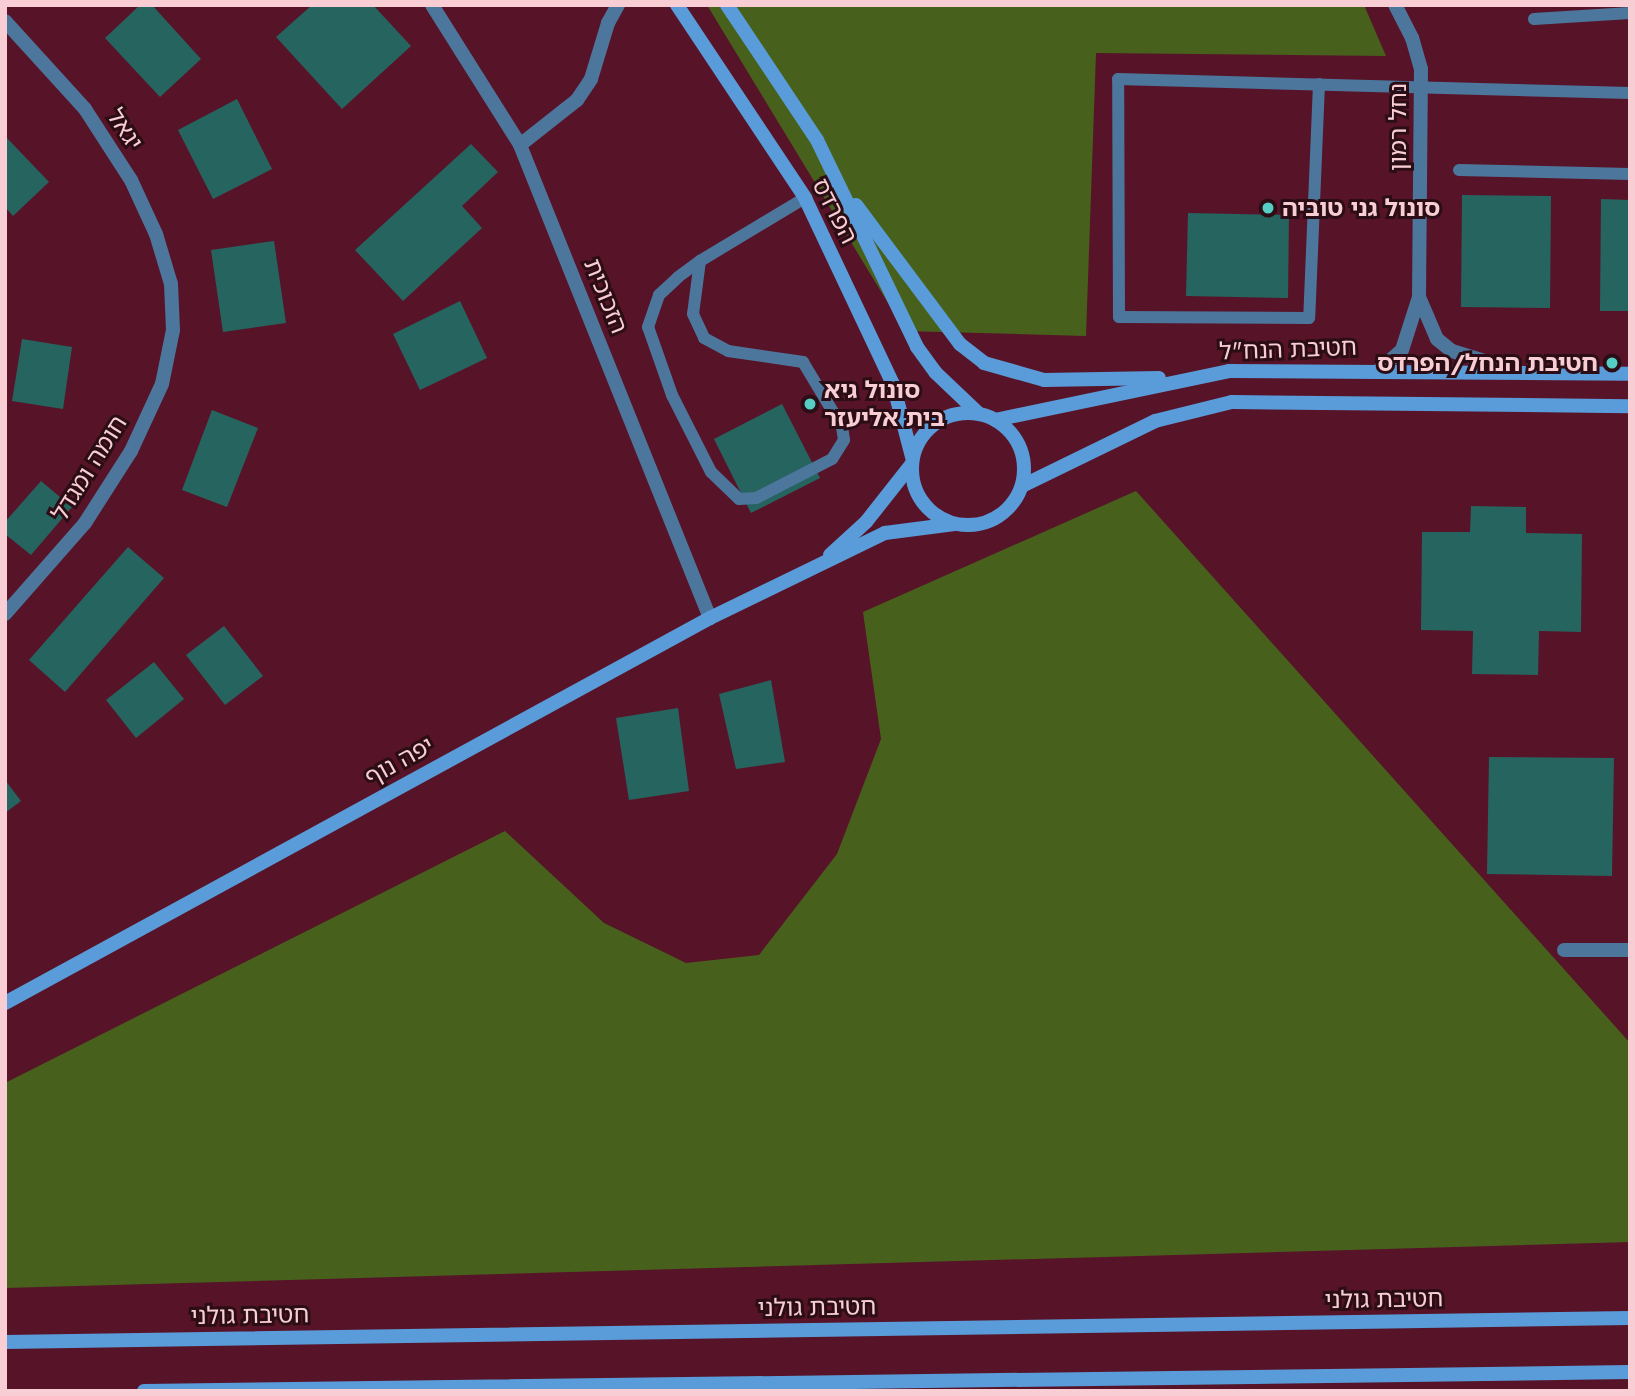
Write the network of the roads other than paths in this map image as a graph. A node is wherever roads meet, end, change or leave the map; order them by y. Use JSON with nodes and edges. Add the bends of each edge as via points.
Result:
{"nodes":[{"id":1,"x":432,"y":5,"type":"edge"},
{"id":2,"x":618,"y":5,"type":"edge"},
{"id":3,"x":677,"y":5,"type":"edge"},
{"id":4,"x":727,"y":5,"type":"edge"},
{"id":5,"x":1395,"y":5,"type":"edge"},
{"id":6,"x":1630,"y":13,"type":"edge"},
{"id":7,"x":1534,"y":19,"type":"dead end"},
{"id":8,"x":5,"y":21,"type":"edge"},
{"id":9,"x":1319,"y":85,"type":"junction"},
{"id":10,"x":1422,"y":87,"type":"junction"},
{"id":11,"x":1630,"y":93,"type":"edge"},
{"id":12,"x":520,"y":145,"type":"junction"},
{"id":13,"x":1459,"y":170,"type":"dead end"},
{"id":14,"x":1630,"y":174,"type":"edge"},
{"id":15,"x":836,"y":179,"type":"junction"},
{"id":16,"x":805,"y":198,"type":"junction"},
{"id":17,"x":700,"y":261,"type":"junction"},
{"id":18,"x":171,"y":284,"type":"joint"},
{"id":19,"x":1419,"y":297,"type":"junction"},
{"id":20,"x":1379,"y":370,"type":"junction"},
{"id":21,"x":1518,"y":372,"type":"junction"},
{"id":22,"x":1630,"y":374,"type":"edge"},
{"id":23,"x":1185,"y":377,"type":"junction"},
{"id":24,"x":1630,"y":406,"type":"edge"},
{"id":25,"x":979,"y":414,"type":"junction"},
{"id":26,"x":995,"y":420,"type":"junction"},
{"id":27,"x":912,"y":461,"type":"junction"},
{"id":28,"x":1022,"y":486,"type":"junction"},
{"id":29,"x":954,"y":524,"type":"junction"},
{"id":30,"x":818,"y":566,"type":"junction"},
{"id":31,"x":5,"y":614,"type":"edge"},
{"id":32,"x":710,"y":618,"type":"junction"},
{"id":33,"x":1564,"y":950,"type":"dead end"},
{"id":34,"x":1630,"y":950,"type":"edge"},
{"id":35,"x":5,"y":1003,"type":"edge"},
{"id":36,"x":1630,"y":1318,"type":"edge"},
{"id":37,"x":5,"y":1342,"type":"edge"},
{"id":38,"x":1630,"y":1372,"type":"edge"},
{"id":39,"x":144,"y":1391,"type":"edge"}],
"edges":[{"from":1,"to":12,"type":"street","name":"הזכוכית"},
{"from":2,"to":12,"type":"street","via":[[591,79],[577,100]]},
{"from":3,"to":16,"type":"street","name":"הפרדס"},
{"from":4,"to":15,"type":"street","name":"הפרדס","via":[[817,140]]},
{"from":5,"to":10,"type":"street","name":"נחל רמון","via":[[1418,54]]},
{"from":6,"to":7,"type":"lane"},
{"from":8,"to":18,"type":"street","name":"יגאל","via":[[85,109],[131,180],[156,234]]},
{"from":9,"to":9,"type":"lane","via":[[1118,79],[1119,317],[1309,318]]},
{"from":9,"to":10,"type":"lane"},
{"from":10,"to":11,"type":"lane"},
{"from":10,"to":19,"type":"street","name":"נחל רמון"},
{"from":12,"to":32,"type":"street","name":"הזכוכית"},
{"from":13,"to":14,"type":"lane"},
{"from":15,"to":23,"type":"street","via":[[960,344],[984,363],[1044,380]]},
{"from":15,"to":25,"type":"street","name":"הפרדס","via":[[917,347],[936,373]]},
{"from":16,"to":17,"type":"lane"},
{"from":16,"to":27,"type":"street","name":"הפרדס","via":[[893,384]]},
{"from":17,"to":17,"type":"lane","via":[[693,314],[704,338],[728,351],[803,362],[842,427],[844,440],[832,459],[757,498],[739,499],[710,472],[672,395],[648,327],[659,295]]},
{"from":18,"to":31,"type":"street","name":"חומה ומגדל","via":[[173,330],[162,384],[131,452],[85,523]]},
{"from":19,"to":20,"type":"street","name":"נחל רמון","via":[[1402,350]]},
{"from":19,"to":21,"type":"street","name":"נחל רמון","via":[[1437,339],[1452,351]]},
{"from":20,"to":21,"type":"street","name":"חטיבת הנח\"ל"},
{"from":20,"to":23,"type":"street","name":"חטיבת הנח\"ל","via":[[1229,371]]},
{"from":21,"to":22,"type":"street","name":"חטיבת הנח\"ל"},
{"from":23,"to":26,"type":"street","name":"חטיבת הנח\"ל"},
{"from":24,"to":28,"type":"street","via":[[1232,402],[1154,421]]},
{"from":25,"to":26,"type":"street"},
{"from":25,"to":27,"type":"street","via":[[962,413],[933,424]]},
{"from":26,"to":28,"type":"street","via":[[1011,431],[1021,448]]},
{"from":27,"to":29,"type":"street","via":[[922,502]]},
{"from":27,"to":30,"type":"street","name":"יפה נוף","via":[[866,522]]},
{"from":28,"to":29,"type":"street","via":[[1003,514],[988,522]]},
{"from":29,"to":30,"type":"street","name":"יפה נוף","via":[[885,533]]},
{"from":30,"to":32,"type":"street","name":"יפה נוף"},
{"from":32,"to":35,"type":"street","name":"יפה נוף"},
{"from":33,"to":34,"type":"street"},
{"from":36,"to":37,"type":"street","name":"חטיבת גולני"},
{"from":38,"to":39,"type":"street"}]}
